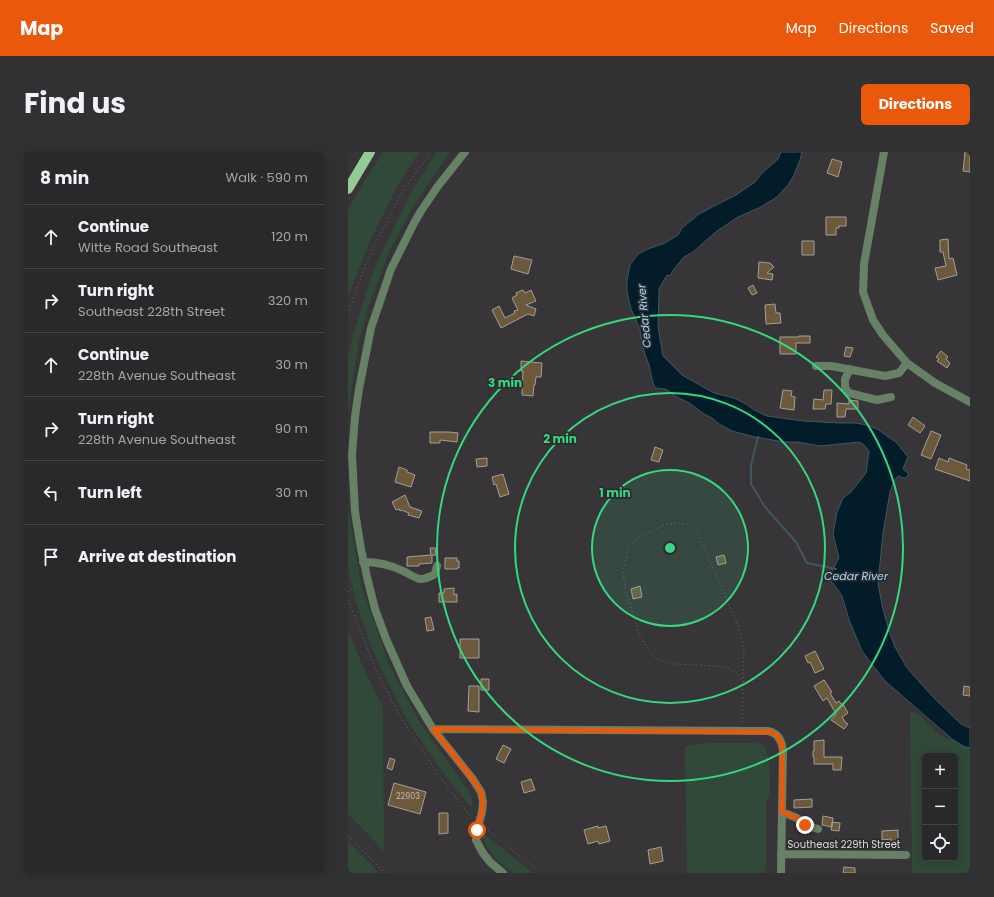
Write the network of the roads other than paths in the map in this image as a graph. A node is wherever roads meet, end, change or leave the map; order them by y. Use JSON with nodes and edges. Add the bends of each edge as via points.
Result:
{"nodes":[{"id":1,"x":370,"y":152,"type":"edge"},
{"id":2,"x":464,"y":152,"type":"edge"},
{"id":3,"x":884,"y":152,"type":"edge"},
{"id":4,"x":348,"y":188,"type":"edge"},
{"id":5,"x":907,"y":363,"type":"junction"},
{"id":6,"x":816,"y":366,"type":"dead end"},
{"id":7,"x":850,"y":369,"type":"junction"},
{"id":8,"x":891,"y":397,"type":"dead end"},
{"id":9,"x":970,"y":402,"type":"edge"},
{"id":10,"x":363,"y":562,"type":"junction"},
{"id":11,"x":436,"y":566,"type":"dead end"},
{"id":12,"x":433,"y":729,"type":"junction"},
{"id":13,"x":782,"y":812,"type":"junction"},
{"id":14,"x":818,"y":829,"type":"dead end"},
{"id":15,"x":781,"y":854,"type":"junction"},
{"id":16,"x":906,"y":854,"type":"dead end"},
{"id":17,"x":503,"y":873,"type":"edge"},
{"id":18,"x":781,"y":873,"type":"edge"}],
"edges":[{"from":1,"to":4,"type":"main road"},
{"from":2,"to":10,"type":"street","via":[[414,223],[391,269],[371,328],[359,389],[352,455],[355,512]]},
{"from":3,"to":5,"type":"street","via":[[864,264],[863,292],[873,320]]},
{"from":5,"to":7,"type":"street","via":[[899,373],[885,376]]},
{"from":5,"to":9,"type":"street","via":[[935,383]]},
{"from":6,"to":7,"type":"street"},
{"from":7,"to":8,"type":"street","via":[[845,379],[845,388],[849,393],[877,400]]},
{"from":10,"to":11,"type":"street","via":[[378,563],[402,570],[419,579],[435,574]]},
{"from":10,"to":12,"type":"street","via":[[375,609],[396,662]]},
{"from":12,"to":13,"type":"street","via":[[771,732],[779,737],[782,744]]},
{"from":12,"to":17,"type":"street","via":[[481,792],[482,812],[476,840],[490,862]]},
{"from":13,"to":14,"type":"street"},
{"from":13,"to":15,"type":"street"},
{"from":15,"to":16,"type":"street","name":"Southeast 229th Street"},
{"from":15,"to":18,"type":"street"}]}
